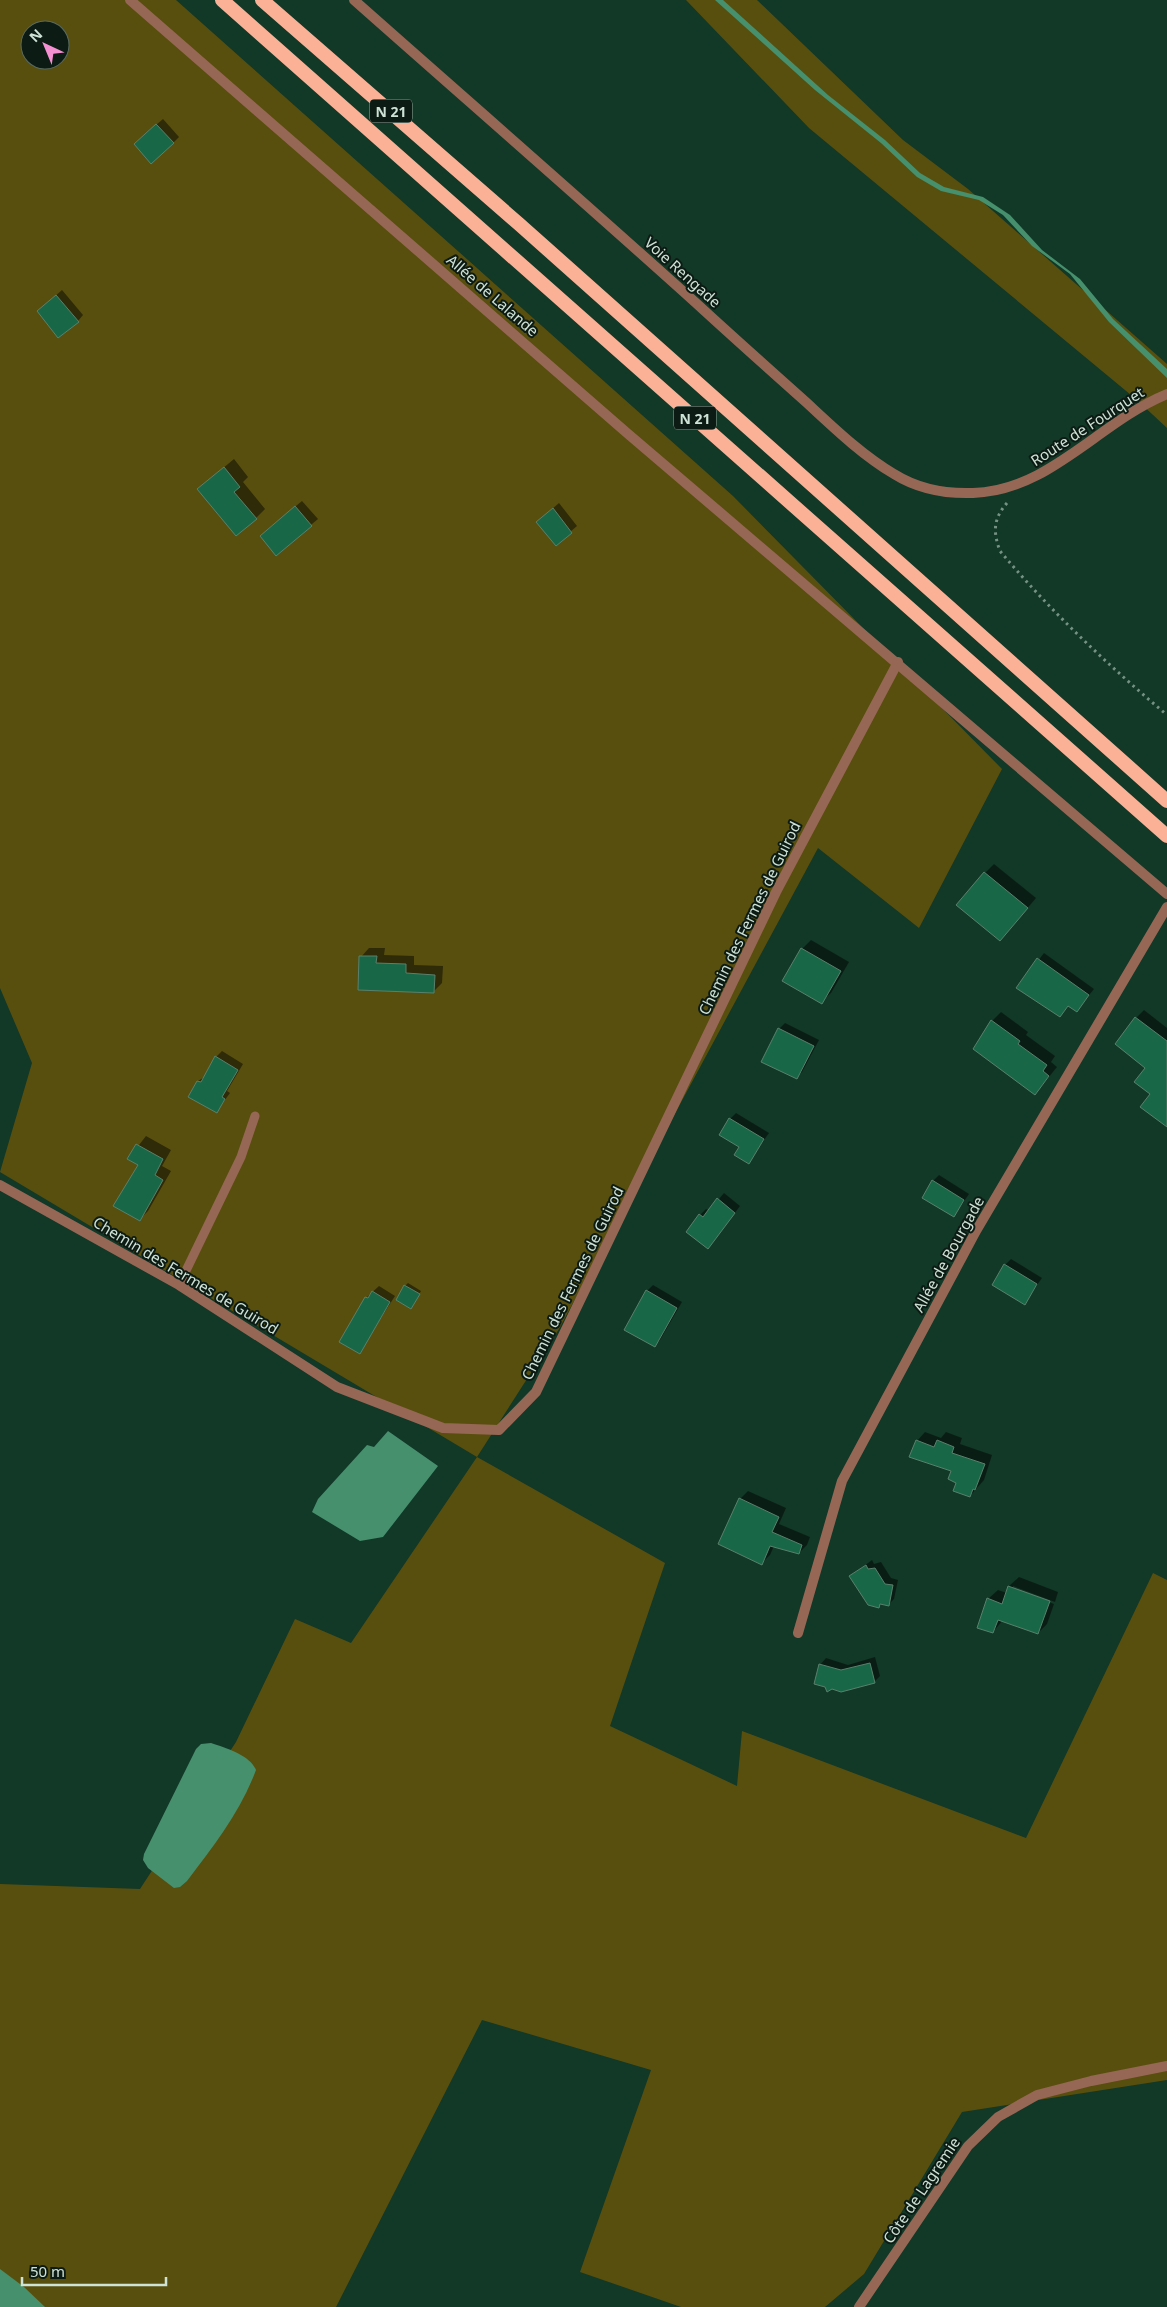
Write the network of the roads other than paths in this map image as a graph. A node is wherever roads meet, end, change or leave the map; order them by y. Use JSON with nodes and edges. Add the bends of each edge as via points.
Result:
{"nodes":[{"id":1,"x":130,"y":0,"type":"edge"},
{"id":2,"x":222,"y":0,"type":"edge"},
{"id":3,"x":262,"y":0,"type":"edge"},
{"id":4,"x":354,"y":0,"type":"edge"},
{"id":5,"x":1167,"y":394,"type":"edge"},
{"id":6,"x":1024,"y":483,"type":"joint"},
{"id":7,"x":898,"y":662,"type":"junction"},
{"id":8,"x":1167,"y":801,"type":"edge"},
{"id":9,"x":1167,"y":836,"type":"edge"},
{"id":10,"x":1167,"y":894,"type":"edge"},
{"id":11,"x":1167,"y":907,"type":"edge"},
{"id":12,"x":255,"y":1116,"type":"dead end"},
{"id":13,"x":0,"y":1185,"type":"edge"},
{"id":14,"x":179,"y":1285,"type":"junction"},
{"id":15,"x":798,"y":1633,"type":"dead end"},
{"id":16,"x":1167,"y":2066,"type":"edge"},
{"id":17,"x":859,"y":2307,"type":"edge"}],
"edges":[{"from":1,"to":7,"type":"street","name":"Allée de Lalande","via":[[627,433]]},
{"from":2,"to":9,"type":"highway","number":"N 21"},
{"from":3,"to":8,"type":"highway","number":"N 21","via":[[519,224]]},
{"from":4,"to":6,"type":"street","name":"Voie Rengade","via":[[868,456],[909,482],[940,492],[990,491]]},
{"from":5,"to":6,"type":"street","name":"Route de Fourquet","via":[[1109,426]]},
{"from":7,"to":10,"type":"street","name":"Allée de Lalande","via":[[995,749]]},
{"from":7,"to":14,"type":"street","name":"Chemin des Fermes de Guirod","via":[[776,892],[536,1392],[499,1430],[443,1428],[337,1387]]},
{"from":11,"to":15,"type":"street","name":"Allée de Bourgade","via":[[976,1231],[842,1481]]},
{"from":12,"to":14,"type":"lane","via":[[241,1157]]},
{"from":13,"to":14,"type":"street","name":"Chemin des Fermes de Guirod"},
{"from":16,"to":17,"type":"street","name":"Côte de Lagremie","via":[[1037,2095],[998,2117],[968,2146]]}]}
